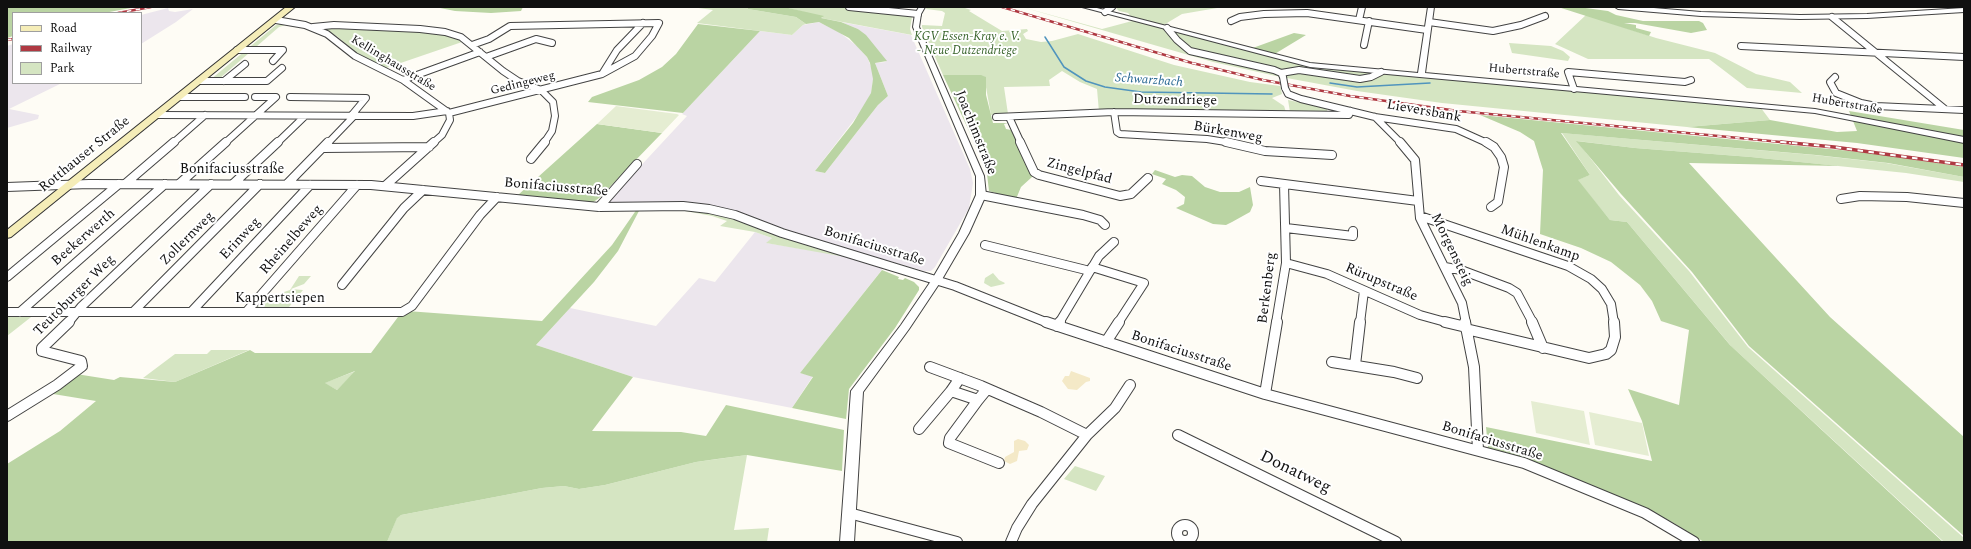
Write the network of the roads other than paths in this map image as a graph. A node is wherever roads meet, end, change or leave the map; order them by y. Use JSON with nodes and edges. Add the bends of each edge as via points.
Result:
{"nodes":[{"id":1,"x":291,"y":7,"type":"edge"},
{"id":2,"x":848,"y":7,"type":"edge"},
{"id":3,"x":1085,"y":7,"type":"edge"},
{"id":4,"x":1112,"y":7,"type":"edge"},
{"id":5,"x":1362,"y":7,"type":"edge"},
{"id":6,"x":1431,"y":7,"type":"edge"},
{"id":7,"x":1618,"y":7,"type":"edge"},
{"id":8,"x":920,"y":10,"type":"edge"},
{"id":9,"x":1964,"y":10,"type":"edge"},
{"id":10,"x":1105,"y":12,"type":"junction"},
{"id":11,"x":1545,"y":16,"type":"dead end"},
{"id":12,"x":1832,"y":17,"type":"junction"},
{"id":13,"x":276,"y":20,"type":"junction"},
{"id":14,"x":1359,"y":20,"type":"junction"},
{"id":15,"x":1230,"y":21,"type":"dead end"},
{"id":16,"x":1369,"y":21,"type":"junction"},
{"id":17,"x":1429,"y":22,"type":"junction"},
{"id":18,"x":643,"y":23,"type":"junction"},
{"id":19,"x":313,"y":27,"type":"junction"},
{"id":20,"x":1167,"y":28,"type":"junction"},
{"id":21,"x":1427,"y":30,"type":"junction"},
{"id":22,"x":552,"y":43,"type":"dead end"},
{"id":23,"x":472,"y":45,"type":"junction"},
{"id":24,"x":1364,"y":45,"type":"dead end"},
{"id":25,"x":1741,"y":46,"type":"dead end"},
{"id":26,"x":237,"y":50,"type":"junction"},
{"id":27,"x":480,"y":52,"type":"junction"},
{"id":28,"x":1878,"y":53,"type":"junction"},
{"id":29,"x":486,"y":57,"type":"junction"},
{"id":30,"x":1964,"y":57,"type":"edge"},
{"id":31,"x":273,"y":61,"type":"dead end"},
{"id":32,"x":245,"y":64,"type":"dead end"},
{"id":33,"x":282,"y":68,"type":"dead end"},
{"id":34,"x":1381,"y":72,"type":"junction"},
{"id":35,"x":602,"y":74,"type":"junction"},
{"id":36,"x":1282,"y":75,"type":"junction"},
{"id":37,"x":1421,"y":75,"type":"junction"},
{"id":38,"x":1835,"y":77,"type":"dead end"},
{"id":39,"x":403,"y":80,"type":"junction"},
{"id":40,"x":1691,"y":80,"type":"dead end"},
{"id":41,"x":224,"y":81,"type":"junction"},
{"id":42,"x":199,"y":82,"type":"junction"},
{"id":43,"x":1574,"y":89,"type":"junction"},
{"id":44,"x":541,"y":90,"type":"junction"},
{"id":45,"x":179,"y":97,"type":"junction"},
{"id":46,"x":245,"y":97,"type":"dead end"},
{"id":47,"x":255,"y":97,"type":"dead end"},
{"id":48,"x":290,"y":97,"type":"dead end"},
{"id":49,"x":1945,"y":109,"type":"junction"},
{"id":50,"x":1964,"y":110,"type":"edge"},
{"id":51,"x":448,"y":112,"type":"junction"},
{"id":52,"x":1114,"y":112,"type":"junction"},
{"id":53,"x":1351,"y":112,"type":"junction"},
{"id":54,"x":157,"y":115,"type":"junction"},
{"id":55,"x":205,"y":115,"type":"junction"},
{"id":56,"x":256,"y":115,"type":"junction"},
{"id":57,"x":305,"y":116,"type":"junction"},
{"id":58,"x":352,"y":116,"type":"junction"},
{"id":59,"x":996,"y":117,"type":"dead end"},
{"id":60,"x":1009,"y":117,"type":"junction"},
{"id":61,"x":1375,"y":117,"type":"junction"},
{"id":62,"x":1964,"y":140,"type":"edge"},
{"id":63,"x":429,"y":147,"type":"junction"},
{"id":64,"x":323,"y":148,"type":"junction"},
{"id":65,"x":1332,"y":155,"type":"dead end"},
{"id":66,"x":531,"y":159,"type":"dead end"},
{"id":67,"x":637,"y":164,"type":"dead end"},
{"id":68,"x":1148,"y":178,"type":"dead end"},
{"id":69,"x":1261,"y":181,"type":"dead end"},
{"id":70,"x":71,"y":184,"type":"junction"},
{"id":71,"x":122,"y":184,"type":"junction"},
{"id":72,"x":165,"y":184,"type":"junction"},
{"id":73,"x":179,"y":184,"type":"junction"},
{"id":74,"x":212,"y":184,"type":"junction"},
{"id":75,"x":233,"y":184,"type":"junction"},
{"id":76,"x":260,"y":184,"type":"junction"},
{"id":77,"x":287,"y":184,"type":"junction"},
{"id":78,"x":1284,"y":184,"type":"junction"},
{"id":79,"x":310,"y":185,"type":"junction"},
{"id":80,"x":357,"y":185,"type":"junction"},
{"id":81,"x":385,"y":186,"type":"junction"},
{"id":82,"x":7,"y":187,"type":"edge"},
{"id":83,"x":424,"y":190,"type":"junction"},
{"id":84,"x":981,"y":195,"type":"junction"},
{"id":85,"x":497,"y":197,"type":"junction"},
{"id":86,"x":1841,"y":199,"type":"dead end"},
{"id":87,"x":1418,"y":201,"type":"junction"},
{"id":88,"x":1964,"y":203,"type":"edge"},
{"id":89,"x":599,"y":206,"type":"junction"},
{"id":90,"x":1491,"y":207,"type":"dead end"},
{"id":91,"x":1420,"y":216,"type":"junction"},
{"id":92,"x":1105,"y":225,"type":"dead end"},
{"id":93,"x":1286,"y":228,"type":"junction"},
{"id":94,"x":1353,"y":231,"type":"dead end"},
{"id":95,"x":7,"y":235,"type":"edge"},
{"id":96,"x":1114,"y":242,"type":"dead end"},
{"id":97,"x":986,"y":244,"type":"dead end"},
{"id":98,"x":1286,"y":263,"type":"junction"},
{"id":99,"x":1446,"y":267,"type":"junction"},
{"id":100,"x":1091,"y":269,"type":"junction"},
{"id":101,"x":7,"y":277,"type":"edge"},
{"id":102,"x":936,"y":281,"type":"junction"},
{"id":103,"x":342,"y":285,"type":"dead end"},
{"id":104,"x":1364,"y":291,"type":"junction"},
{"id":105,"x":78,"y":311,"type":"junction"},
{"id":106,"x":134,"y":311,"type":"junction"},
{"id":107,"x":192,"y":311,"type":"junction"},
{"id":108,"x":7,"y":312,"type":"edge"},
{"id":109,"x":20,"y":312,"type":"junction"},
{"id":110,"x":247,"y":312,"type":"junction"},
{"id":111,"x":1057,"y":326,"type":"junction"},
{"id":112,"x":1466,"y":328,"type":"junction"},
{"id":113,"x":1106,"y":342,"type":"junction"},
{"id":114,"x":1543,"y":348,"type":"junction"},
{"id":115,"x":1332,"y":362,"type":"dead end"},
{"id":116,"x":1355,"y":365,"type":"junction"},
{"id":117,"x":930,"y":368,"type":"dead end"},
{"id":118,"x":960,"y":378,"type":"junction"},
{"id":119,"x":1417,"y":378,"type":"dead end"},
{"id":120,"x":1130,"y":385,"type":"dead end"},
{"id":121,"x":987,"y":389,"type":"junction"},
{"id":122,"x":951,"y":391,"type":"junction"},
{"id":123,"x":1265,"y":394,"type":"junction"},
{"id":124,"x":978,"y":400,"type":"junction"},
{"id":125,"x":7,"y":416,"type":"edge"},
{"id":126,"x":919,"y":429,"type":"dead end"},
{"id":127,"x":1086,"y":435,"type":"junction"},
{"id":128,"x":1178,"y":435,"type":"dead end"},
{"id":129,"x":1478,"y":450,"type":"junction"},
{"id":130,"x":999,"y":463,"type":"dead end"},
{"id":131,"x":849,"y":513,"type":"junction"},
{"id":132,"x":938,"y":540,"type":"edge"},
{"id":133,"x":847,"y":542,"type":"edge"},
{"id":134,"x":957,"y":542,"type":"edge"},
{"id":135,"x":1011,"y":542,"type":"edge"},
{"id":136,"x":1396,"y":542,"type":"edge"},
{"id":137,"x":1694,"y":542,"type":"edge"}],
"edges":[{"from":1,"to":13,"type":"main road","name":"Rotthauser Straße"},
{"from":2,"to":8,"type":"street","name":"Joachimstraße"},
{"from":3,"to":10,"type":"street","name":"Hubertstraße"},
{"from":4,"to":10,"type":"street"},
{"from":5,"to":14,"type":"street"},
{"from":6,"to":17,"type":"street"},
{"from":7,"to":12,"type":"street","via":[[1730,15]]},
{"from":8,"to":84,"type":"street","name":"Joachimstraße","via":[[916,27],[980,176]]},
{"from":9,"to":12,"type":"street"},
{"from":10,"to":20,"type":"street","name":"Hubertstraße"},
{"from":11,"to":17,"type":"street","via":[[1493,31]]},
{"from":12,"to":28,"type":"street"},
{"from":13,"to":19,"type":"street","name":"Kellinghausstraße","via":[[289,20]]},
{"from":13,"to":26,"type":"main road","name":"Rotthauser Straße"},
{"from":14,"to":15,"type":"street","via":[[1293,13],[1240,17]]},
{"from":14,"to":16,"type":"street"},
{"from":16,"to":21,"type":"street"},
{"from":16,"to":24,"type":"street"},
{"from":17,"to":21,"type":"street"},
{"from":18,"to":23,"type":"street","via":[[510,26],[489,39]]},
{"from":18,"to":35,"type":"street","via":[[617,50]]},
{"from":18,"to":35,"type":"street","name":"Gedingeweg","via":[[658,22],[659,26],[634,56]]},
{"from":19,"to":23,"type":"street","via":[[368,26],[432,30],[456,35]]},
{"from":19,"to":39,"type":"street","name":"Kellinghausstraße","via":[[333,38],[355,56]]},
{"from":20,"to":34,"type":"street","name":"Hubertstraße","via":[[1306,64]]},
{"from":20,"to":36,"type":"street","via":[[1190,51],[1274,70]]},
{"from":21,"to":37,"type":"street"},
{"from":22,"to":29,"type":"street","via":[[536,39]]},
{"from":23,"to":27,"type":"street"},
{"from":25,"to":28,"type":"street"},
{"from":26,"to":31,"type":"street","via":[[283,50]]},
{"from":26,"to":42,"type":"main road","name":"Rotthauser Straße"},
{"from":27,"to":29,"type":"street"},
{"from":27,"to":39,"type":"street"},
{"from":28,"to":30,"type":"street"},
{"from":28,"to":49,"type":"street"},
{"from":29,"to":44,"type":"street","via":[[510,76]]},
{"from":32,"to":41,"type":"street"},
{"from":33,"to":41,"type":"street","via":[[267,81]]},
{"from":34,"to":36,"type":"street","via":[[1360,78],[1298,70]]},
{"from":34,"to":37,"type":"street","name":"Hubertstraße"},
{"from":35,"to":44,"type":"street","name":"Gedingeweg"},
{"from":36,"to":53,"type":"street","bridge":true,"via":[[1288,94]]},
{"from":37,"to":43,"type":"street","name":"Hubertstraße"},
{"from":38,"to":49,"type":"street","via":[[1830,82],[1832,89],[1854,101],[1876,106]]},
{"from":39,"to":51,"type":"street","name":"Kellinghausstraße"},
{"from":40,"to":43,"type":"street","via":[[1685,82],[1568,72]]},
{"from":41,"to":42,"type":"street"},
{"from":42,"to":45,"type":"main road","name":"Rotthauser Straße"},
{"from":43,"to":62,"type":"street","name":"Hubertstraße","via":[[1821,112]]},
{"from":44,"to":51,"type":"street","name":"Gedingeweg"},
{"from":44,"to":66,"type":"street","via":[[553,102],[555,122],[547,140]]},
{"from":45,"to":46,"type":"street"},
{"from":45,"to":54,"type":"main road","name":"Rotthauser Straße"},
{"from":47,"to":56,"type":"street","via":[[276,97]]},
{"from":48,"to":58,"type":"street","via":[[366,98]]},
{"from":49,"to":50,"type":"street"},
{"from":51,"to":58,"type":"street","name":"Gedingeweg","via":[[413,116]]},
{"from":51,"to":63,"type":"street","via":[[450,120],[447,128]]},
{"from":52,"to":53,"type":"street","name":"Dutzendriege","via":[[1349,115]]},
{"from":52,"to":60,"type":"street","name":"Dutzendriege"},
{"from":52,"to":65,"type":"street","name":"Bürkenweg","via":[[1117,132],[1120,134],[1208,139],[1265,151]]},
{"from":53,"to":61,"type":"street"},
{"from":54,"to":55,"type":"street","name":"Gedingeweg"},
{"from":54,"to":70,"type":"main road","name":"Rotthauser Straße"},
{"from":55,"to":56,"type":"street","name":"Gedingeweg"},
{"from":55,"to":71,"type":"street"},
{"from":56,"to":57,"type":"street","name":"Gedingeweg"},
{"from":56,"to":73,"type":"street"},
{"from":57,"to":58,"type":"street","name":"Gedingeweg"},
{"from":57,"to":75,"type":"street"},
{"from":58,"to":64,"type":"street"},
{"from":59,"to":60,"type":"street","name":"Dutzendriege"},
{"from":60,"to":68,"type":"street","name":"Zingelpfad","via":[[1034,172],[1039,175],[1120,196],[1131,194]]},
{"from":61,"to":87,"type":"street","name":"Morgensteig","via":[[1415,160]]},
{"from":61,"to":90,"type":"street","name":"Lieversbank","via":[[1456,129],[1494,147],[1502,157],[1504,167],[1498,202]]},
{"from":63,"to":64,"type":"street"},
{"from":63,"to":81,"type":"street"},
{"from":64,"to":77,"type":"street"},
{"from":67,"to":89,"type":"street"},
{"from":69,"to":78,"type":"street"},
{"from":70,"to":71,"type":"street","name":"Bonifaciusstraße"},
{"from":70,"to":82,"type":"street","name":"Bonifaciusstraße"},
{"from":70,"to":95,"type":"main road","name":"Rotthauser Straße"},
{"from":71,"to":72,"type":"street","name":"Bonifaciusstraße"},
{"from":71,"to":101,"type":"street"},
{"from":72,"to":73,"type":"street","name":"Bonifaciusstraße"},
{"from":72,"to":109,"type":"street","name":"Beekerwerth"},
{"from":73,"to":74,"type":"street","name":"Bonifaciusstraße"},
{"from":74,"to":75,"type":"street","name":"Bonifaciusstraße"},
{"from":74,"to":105,"type":"street","name":"Teutoburger Weg"},
{"from":75,"to":76,"type":"street","name":"Bonifaciusstraße"},
{"from":76,"to":77,"type":"street","name":"Bonifaciusstraße"},
{"from":76,"to":106,"type":"street","name":"Zollernweg"},
{"from":77,"to":79,"type":"street","name":"Bonifaciusstraße"},
{"from":78,"to":87,"type":"street"},
{"from":78,"to":93,"type":"street","name":"Berkenberg"},
{"from":79,"to":80,"type":"street","name":"Bonifaciusstraße"},
{"from":79,"to":107,"type":"street","name":"Erinweg"},
{"from":80,"to":81,"type":"street","name":"Bonifaciusstraße"},
{"from":80,"to":110,"type":"street","name":"Rheinelbeweg"},
{"from":81,"to":83,"type":"street","name":"Bonifaciusstraße"},
{"from":83,"to":85,"type":"street","name":"Bonifaciusstraße"},
{"from":83,"to":103,"type":"street","via":[[404,208]]},
{"from":84,"to":92,"type":"street","via":[[1083,215],[1100,220]]},
{"from":84,"to":102,"type":"street","name":"Joachimstraße","via":[[964,233]]},
{"from":85,"to":89,"type":"street","name":"Bonifaciusstraße"},
{"from":85,"to":110,"type":"street","name":"Kappertsiepen","via":[[480,215],[412,306],[406,310]]},
{"from":86,"to":88,"type":"street","via":[[1860,196],[1899,197]]},
{"from":87,"to":91,"type":"street","name":"Morgensteig"},
{"from":89,"to":102,"type":"street","name":"Bonifaciusstraße","via":[[683,206],[716,210]]},
{"from":91,"to":99,"type":"street","name":"Morgensteig"},
{"from":91,"to":114,"type":"street","name":"Mühlenkamp","via":[[1568,266],[1599,286],[1608,298],[1614,318],[1615,337],[1611,350],[1606,354],[1588,358]]},
{"from":93,"to":94,"type":"street","via":[[1353,236]]},
{"from":93,"to":98,"type":"street","name":"Berkenberg"},
{"from":96,"to":100,"type":"street"},
{"from":97,"to":100,"type":"street"},
{"from":98,"to":104,"type":"street","name":"Rürupstraße","via":[[1315,270]]},
{"from":98,"to":123,"type":"street","name":"Berkenberg"},
{"from":99,"to":112,"type":"street","name":"Morgensteig","via":[[1462,303]]},
{"from":99,"to":114,"type":"street","via":[[1461,270],[1517,293]]},
{"from":100,"to":111,"type":"street"},
{"from":100,"to":113,"type":"street","via":[[1144,283]]},
{"from":102,"to":111,"type":"street","name":"Bonifaciusstraße"},
{"from":102,"to":131,"type":"street","name":"Joachimstraße","via":[[857,391]]},
{"from":104,"to":112,"type":"street","name":"Rürupstraße","via":[[1420,315]]},
{"from":104,"to":116,"type":"street"},
{"from":105,"to":106,"type":"street","name":"Kappertsiepen"},
{"from":105,"to":109,"type":"street","name":"Kappertsiepen"},
{"from":105,"to":125,"type":"street","name":"Teutoburger Weg","via":[[47,342],[42,351],[81,361],[83,364],[57,385]]},
{"from":106,"to":107,"type":"street","name":"Kappertsiepen"},
{"from":107,"to":110,"type":"street","name":"Kappertsiepen"},
{"from":108,"to":109,"type":"street","name":"Kappertsiepen"},
{"from":111,"to":113,"type":"street","name":"Bonifaciusstraße"},
{"from":112,"to":114,"type":"street","name":"Mühlenkamp"},
{"from":112,"to":129,"type":"street","name":"Morgensteig","via":[[1474,367]]},
{"from":113,"to":123,"type":"street","name":"Bonifaciusstraße"},
{"from":115,"to":116,"type":"street"},
{"from":116,"to":119,"type":"street"},
{"from":117,"to":118,"type":"street"},
{"from":118,"to":121,"type":"street"},
{"from":118,"to":122,"type":"street"},
{"from":120,"to":127,"type":"street","via":[[1108,416]]},
{"from":121,"to":124,"type":"street"},
{"from":121,"to":127,"type":"street","via":[[1037,410]]},
{"from":122,"to":124,"type":"street"},
{"from":122,"to":126,"type":"street"},
{"from":123,"to":129,"type":"street","name":"Bonifaciusstraße"},
{"from":124,"to":130,"type":"street","via":[[949,443]]},
{"from":127,"to":135,"type":"street","via":[[1029,508]]},
{"from":128,"to":136,"type":"street","name":"Donatweg"},
{"from":129,"to":137,"type":"street","name":"Bonifaciusstraße","via":[[1524,464],[1644,513]]},
{"from":131,"to":132,"type":"street"},
{"from":131,"to":133,"type":"street","name":"Joachimstraße"},
{"from":132,"to":134,"type":"street"}]}
